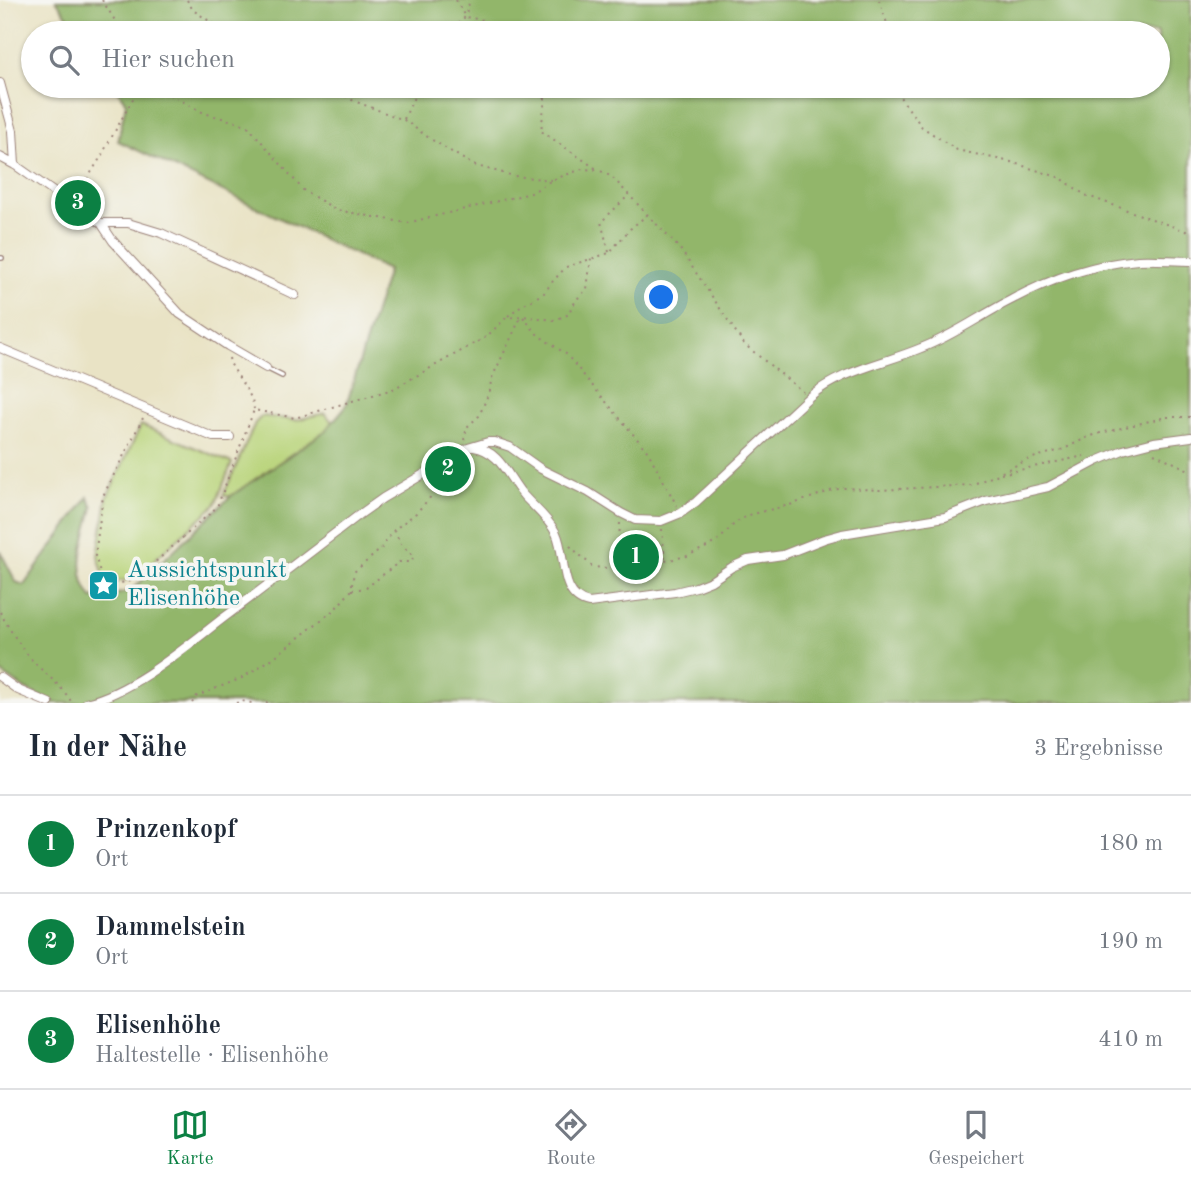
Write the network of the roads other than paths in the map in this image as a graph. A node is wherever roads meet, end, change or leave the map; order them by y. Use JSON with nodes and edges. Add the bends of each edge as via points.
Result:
{"nodes":[{"id":1,"x":0,"y":83,"type":"edge"},
{"id":2,"x":0,"y":157,"type":"edge"},
{"id":3,"x":15,"y":165,"type":"junction"},
{"id":4,"x":102,"y":223,"type":"junction"},
{"id":5,"x":1191,"y":261,"type":"edge"},
{"id":6,"x":295,"y":295,"type":"dead end"},
{"id":7,"x":0,"y":348,"type":"edge"},
{"id":8,"x":266,"y":369,"type":"joint"},
{"id":9,"x":282,"y":376,"type":"dead end"},
{"id":10,"x":230,"y":437,"type":"dead end"},
{"id":11,"x":1191,"y":437,"type":"edge"},
{"id":12,"x":464,"y":450,"type":"junction"},
{"id":13,"x":0,"y":677,"type":"edge"},
{"id":14,"x":49,"y":703,"type":"edge"},
{"id":15,"x":86,"y":703,"type":"edge"}],
"edges":[{"from":1,"to":3,"type":"street","via":[[13,131]]},
{"from":2,"to":3,"type":"street"},
{"from":3,"to":4,"type":"street"},
{"from":4,"to":6,"type":"street","via":[[128,223],[161,233]]},
{"from":4,"to":8,"type":"street","via":[[113,242],[180,314]]},
{"from":5,"to":12,"type":"street","via":[[1133,261],[1065,276],[922,348],[827,383],[704,495],[681,513],[661,521],[635,520],[502,444],[488,442]]},
{"from":7,"to":10,"type":"street","via":[[213,438]]},
{"from":8,"to":9,"type":"lane"},
{"from":11,"to":12,"type":"street","via":[[1123,450],[1048,487],[986,501],[945,517],[842,534],[783,555],[748,560],[687,590],[589,603],[574,596],[568,585],[559,542],[549,522],[500,462],[477,447]]},
{"from":12,"to":15,"type":"street","via":[[359,515],[168,661],[133,683]]},
{"from":13,"to":14,"type":"street"}]}
